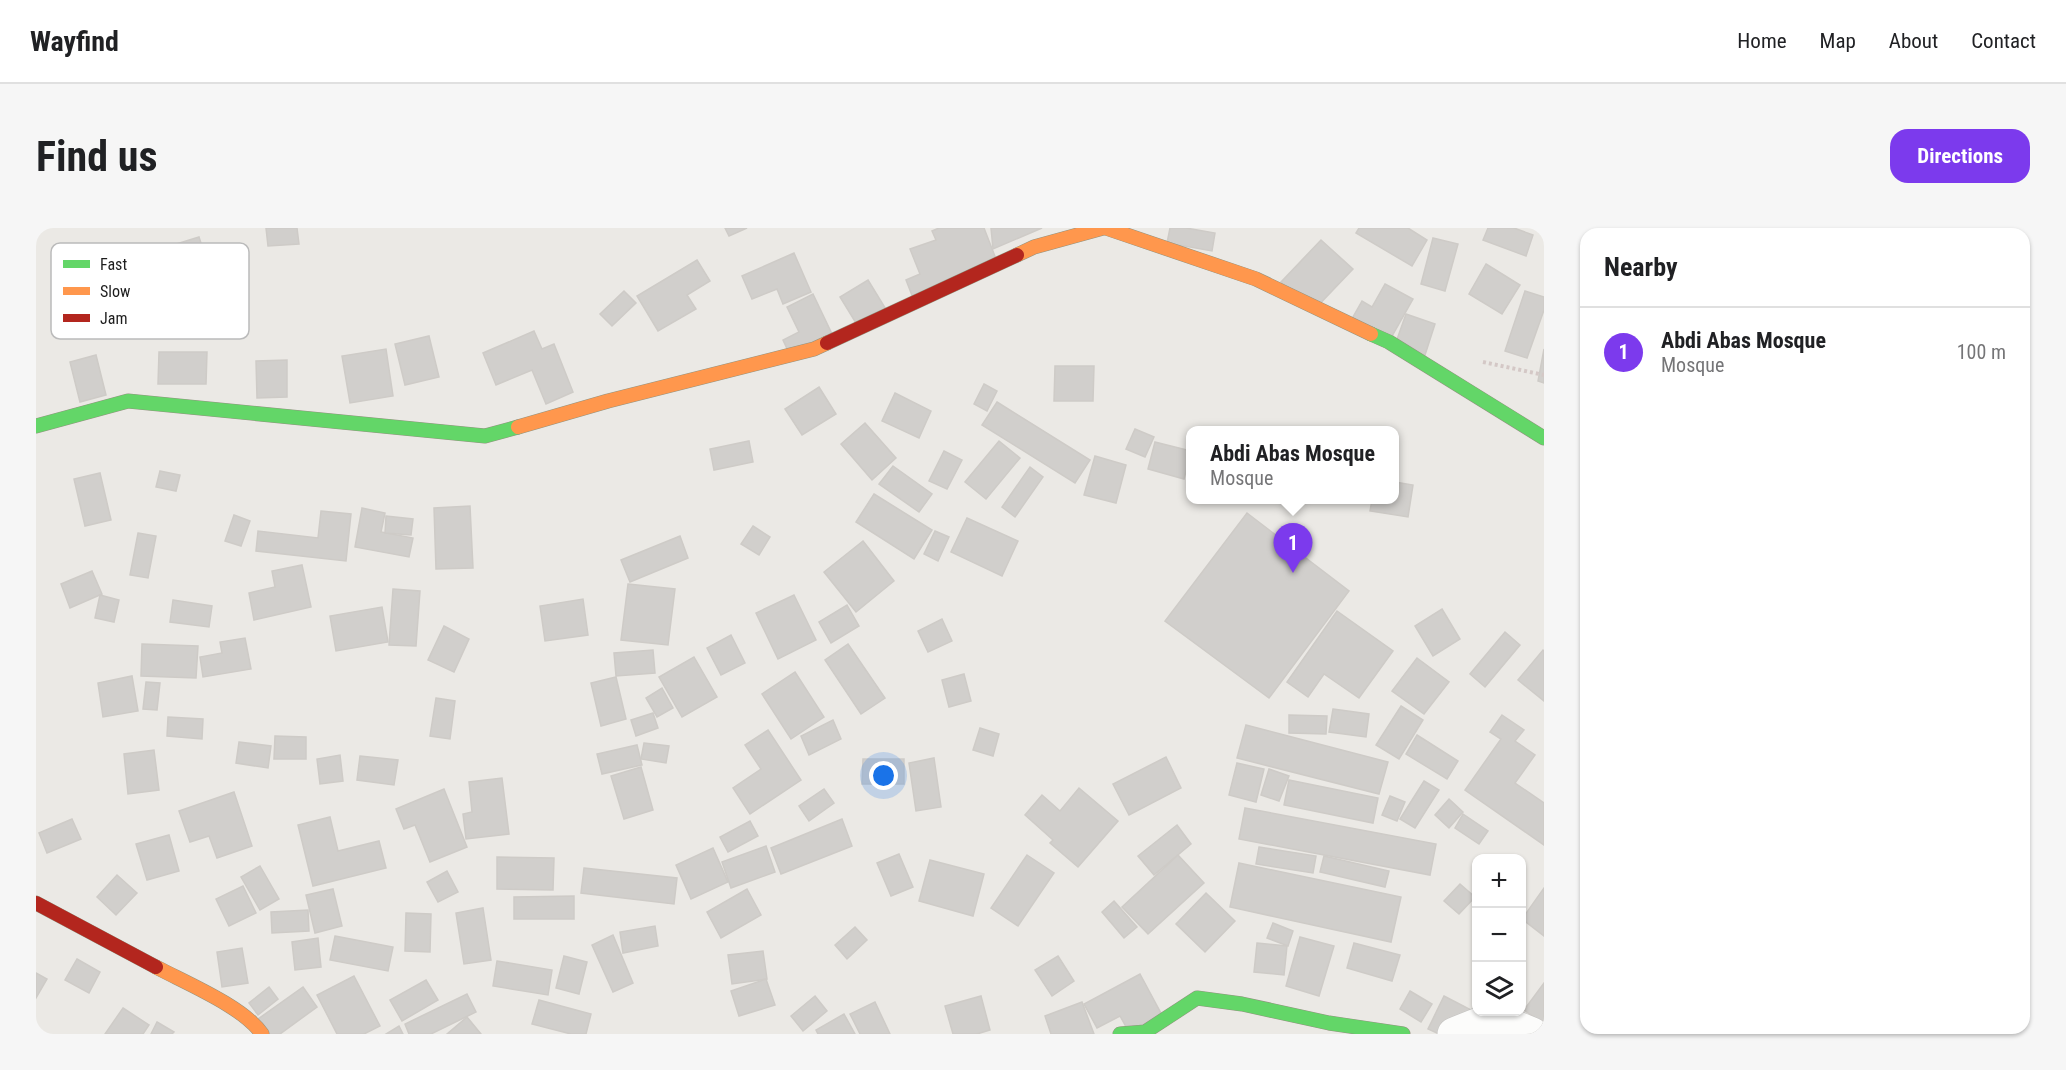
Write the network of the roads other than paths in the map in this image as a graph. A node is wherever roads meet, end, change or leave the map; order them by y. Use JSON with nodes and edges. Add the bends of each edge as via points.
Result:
{"nodes":[{"id":1,"x":1105,"y":228,"type":"edge"},
{"id":2,"x":36,"y":426,"type":"edge"},
{"id":3,"x":1544,"y":438,"type":"edge"},
{"id":4,"x":36,"y":903,"type":"edge"},
{"id":5,"x":262,"y":1034,"type":"edge"},
{"id":6,"x":1120,"y":1034,"type":"edge"},
{"id":7,"x":1403,"y":1034,"type":"edge"},
{"id":8,"x":1454,"y":1034,"type":"edge"},
{"id":9,"x":1532,"y":1034,"type":"edge"}],
"edges":[{"from":1,"to":2,"type":"street","via":[[1034,247],[814,349],[485,436],[128,401]]},
{"from":1,"to":3,"type":"street","via":[[1256,279],[1389,342]]},
{"from":4,"to":5,"type":"street","via":[[226,1004],[256,1025]]},
{"from":6,"to":7,"type":"street","via":[[1145,1032],[1197,998]]},
{"from":8,"to":9,"type":"street","via":[[1494,1018]]}]}
